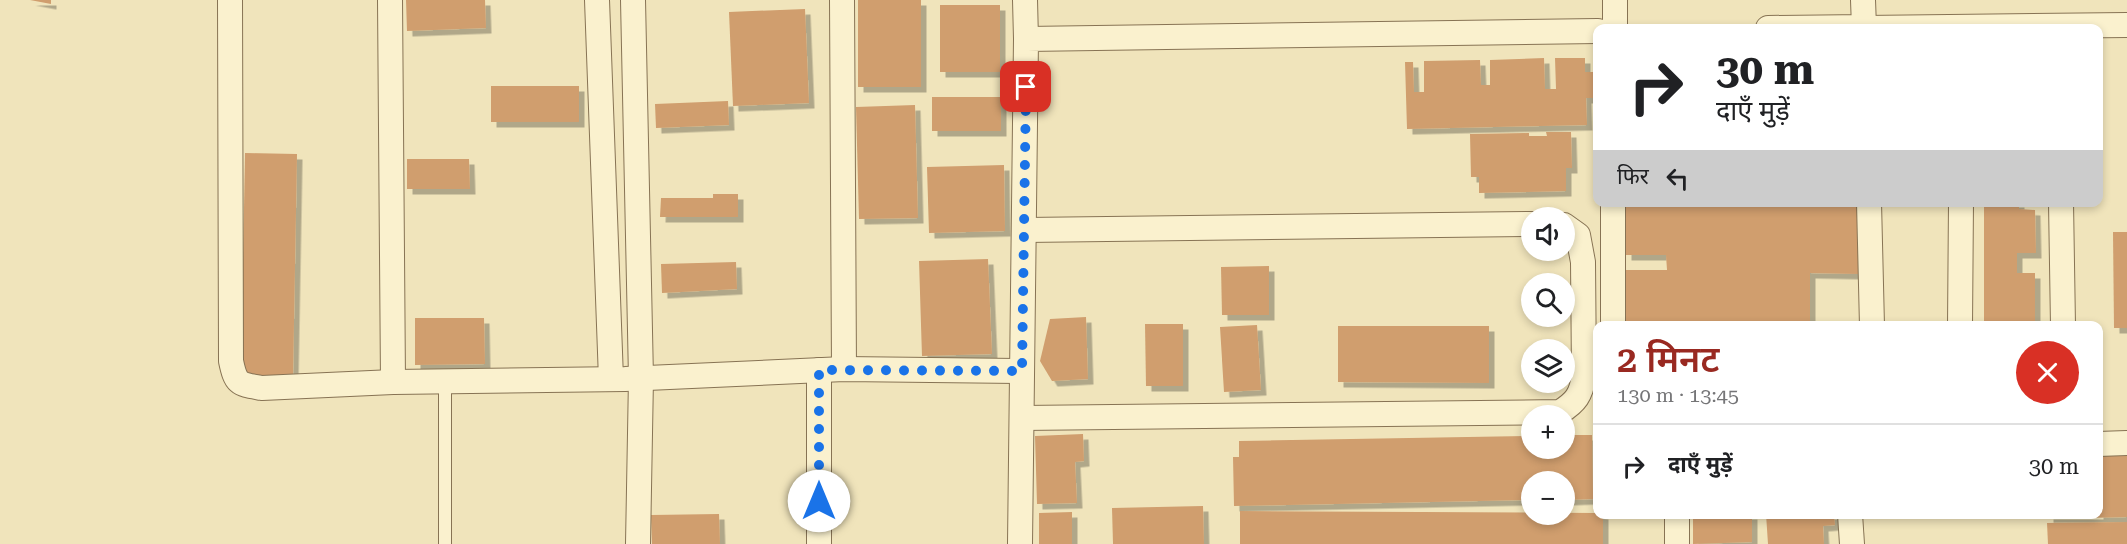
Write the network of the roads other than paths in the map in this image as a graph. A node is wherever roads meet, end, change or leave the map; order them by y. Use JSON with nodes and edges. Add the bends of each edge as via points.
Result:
{"nodes":[{"id":1,"x":230,"y":0,"type":"edge"},
{"id":2,"x":390,"y":0,"type":"edge"},
{"id":3,"x":597,"y":0,"type":"edge"},
{"id":4,"x":633,"y":0,"type":"edge"},
{"id":5,"x":842,"y":0,"type":"edge"},
{"id":6,"x":1025,"y":0,"type":"edge"},
{"id":7,"x":1615,"y":0,"type":"edge"},
{"id":8,"x":1863,"y":0,"type":"edge"},
{"id":9,"x":1615,"y":24,"type":"edge"},
{"id":10,"x":1864,"y":24,"type":"edge"},
{"id":11,"x":2103,"y":26,"type":"edge"},
{"id":12,"x":2127,"y":26,"type":"edge"},
{"id":13,"x":1593,"y":31,"type":"edge"},
{"id":14,"x":1026,"y":39,"type":"junction"},
{"id":15,"x":1613,"y":207,"type":"edge"},
{"id":16,"x":1869,"y":207,"type":"edge"},
{"id":17,"x":1960,"y":207,"type":"edge"},
{"id":18,"x":2061,"y":207,"type":"edge"},
{"id":19,"x":1521,"y":224,"type":"edge"},
{"id":20,"x":1025,"y":230,"type":"junction"},
{"id":21,"x":1575,"y":233,"type":"edge"},
{"id":22,"x":1613,"y":321,"type":"edge"},
{"id":23,"x":1872,"y":321,"type":"edge"},
{"id":24,"x":1960,"y":321,"type":"edge"},
{"id":25,"x":2063,"y":321,"type":"edge"},
{"id":26,"x":844,"y":369,"type":"junction"},
{"id":27,"x":819,"y":370,"type":"junction"},
{"id":28,"x":1022,"y":371,"type":"junction"},
{"id":29,"x":641,"y":378,"type":"junction"},
{"id":30,"x":611,"y":379,"type":"junction"},
{"id":31,"x":393,"y":382,"type":"junction"},
{"id":32,"x":446,"y":383,"type":"junction"},
{"id":33,"x":1022,"y":418,"type":"junction"},
{"id":34,"x":2127,"y":443,"type":"edge"},
{"id":35,"x":2103,"y":444,"type":"edge"},
{"id":36,"x":1677,"y":519,"type":"edge"},
{"id":37,"x":1850,"y":519,"type":"edge"},
{"id":38,"x":445,"y":544,"type":"edge"},
{"id":39,"x":638,"y":544,"type":"edge"},
{"id":40,"x":819,"y":544,"type":"edge"},
{"id":41,"x":1020,"y":544,"type":"edge"},
{"id":42,"x":1677,"y":544,"type":"edge"},
{"id":43,"x":1852,"y":544,"type":"edge"}],
"edges":[{"from":1,"to":31,"type":"street","via":[[234,378],[241,385],[262,387]]},
{"from":2,"to":31,"type":"street"},
{"from":3,"to":30,"type":"street"},
{"from":4,"to":29,"type":"street"},
{"from":5,"to":26,"type":"street"},
{"from":6,"to":14,"type":"street"},
{"from":7,"to":9,"type":"street"},
{"from":8,"to":10,"type":"street"},
{"from":11,"to":12,"type":"street"},
{"from":13,"to":14,"type":"street"},
{"from":14,"to":20,"type":"street"},
{"from":15,"to":22,"type":"street"},
{"from":16,"to":23,"type":"street"},
{"from":17,"to":24,"type":"street"},
{"from":18,"to":25,"type":"street"},
{"from":19,"to":20,"type":"street"},
{"from":20,"to":28,"type":"street"},
{"from":21,"to":33,"type":"street","via":[[1583,262],[1584,376],[1582,392],[1575,403],[1560,412]]},
{"from":26,"to":27,"type":"street"},
{"from":26,"to":28,"type":"street"},
{"from":27,"to":29,"type":"street"},
{"from":27,"to":40,"type":"street"},
{"from":28,"to":33,"type":"street"},
{"from":29,"to":30,"type":"street"},
{"from":29,"to":39,"type":"street"},
{"from":30,"to":32,"type":"street"},
{"from":31,"to":32,"type":"street"},
{"from":32,"to":38,"type":"lane"},
{"from":33,"to":41,"type":"street"},
{"from":34,"to":35,"type":"street"},
{"from":36,"to":42,"type":"street"},
{"from":37,"to":43,"type":"street"}]}
